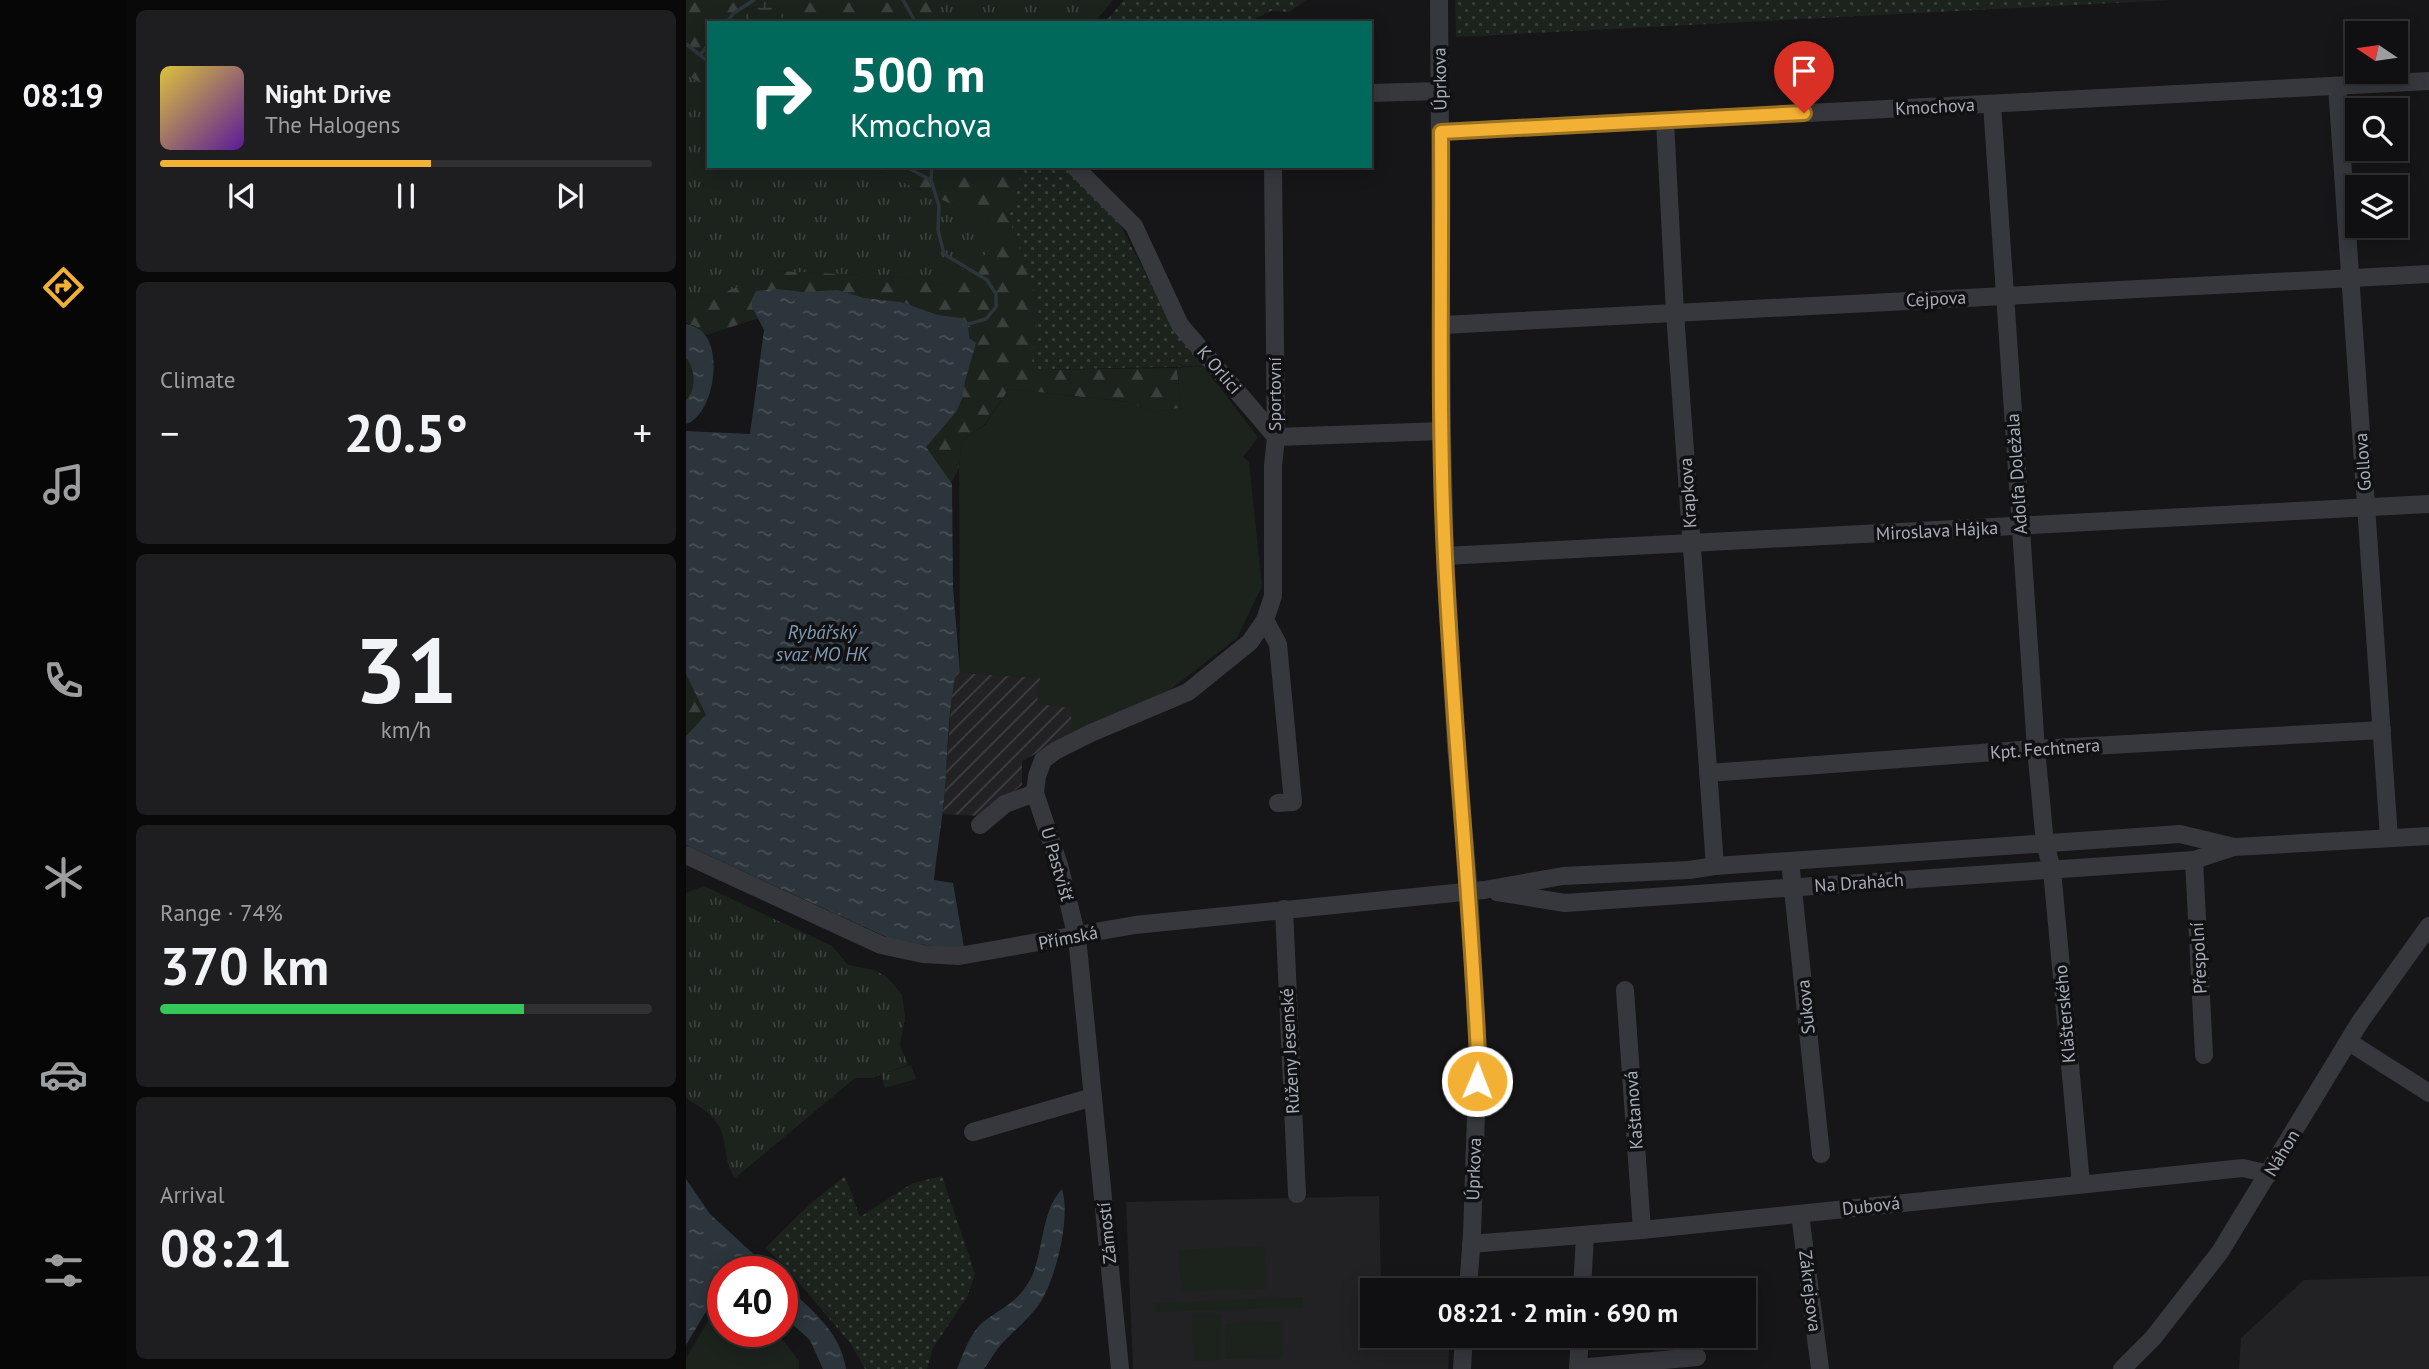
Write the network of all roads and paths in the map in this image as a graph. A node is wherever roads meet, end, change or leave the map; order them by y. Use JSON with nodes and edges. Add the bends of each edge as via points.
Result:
{"nodes":[{"id":1,"x":1439,"y":0,"type":"edge"},
{"id":2,"x":2429,"y":81,"type":"edge"},
{"id":3,"x":2337,"y":86,"type":"junction"},
{"id":4,"x":1441,"y":91,"type":"junction"},
{"id":5,"x":1372,"y":93,"type":"edge"},
{"id":6,"x":1992,"y":104,"type":"junction"},
{"id":7,"x":1665,"y":121,"type":"junction"},
{"id":8,"x":1441,"y":132,"type":"junction"},
{"id":9,"x":1076,"y":168,"type":"edge"},
{"id":10,"x":1273,"y":168,"type":"edge"},
{"id":11,"x":2429,"y":274,"type":"edge"},
{"id":12,"x":2350,"y":278,"type":"junction"},
{"id":13,"x":2005,"y":296,"type":"junction"},
{"id":14,"x":1675,"y":313,"type":"junction"},
{"id":15,"x":1442,"y":325,"type":"junction"},
{"id":16,"x":1441,"y":431,"type":"junction"},
{"id":17,"x":1276,"y":437,"type":"junction"},
{"id":18,"x":2429,"y":505,"type":"edge"},
{"id":19,"x":2366,"y":508,"type":"junction"},
{"id":20,"x":2021,"y":526,"type":"junction"},
{"id":21,"x":1692,"y":543,"type":"junction"},
{"id":22,"x":1445,"y":556,"type":"junction"},
{"id":23,"x":1265,"y":620,"type":"junction"},
{"id":24,"x":2382,"y":730,"type":"junction"},
{"id":25,"x":2036,"y":749,"type":"junction"},
{"id":26,"x":1708,"y":773,"type":"junction"},
{"id":27,"x":1035,"y":793,"type":"junction"},
{"id":28,"x":1278,"y":803,"type":"dead end"},
{"id":29,"x":980,"y":825,"type":"dead end"},
{"id":30,"x":2429,"y":836,"type":"edge"},
{"id":31,"x":2389,"y":838,"type":"junction"},
{"id":32,"x":2045,"y":843,"type":"junction"},
{"id":33,"x":2234,"y":847,"type":"junction"},
{"id":34,"x":686,"y":855,"type":"edge"},
{"id":35,"x":2194,"y":860,"type":"junction"},
{"id":36,"x":1790,"y":861,"type":"junction"},
{"id":37,"x":1715,"y":866,"type":"junction"},
{"id":38,"x":2052,"y":870,"type":"junction"},
{"id":39,"x":1794,"y":887,"type":"junction"},
{"id":40,"x":1476,"y":890,"type":"junction"},
{"id":41,"x":1284,"y":909,"type":"junction"},
{"id":42,"x":2429,"y":926,"type":"edge"},
{"id":43,"x":1077,"y":937,"type":"junction"},
{"id":44,"x":1625,"y":990,"type":"dead end"},
{"id":45,"x":2349,"y":1042,"type":"junction"},
{"id":46,"x":2204,"y":1055,"type":"dead end"},
{"id":47,"x":2429,"y":1093,"type":"edge"},
{"id":48,"x":1093,"y":1097,"type":"junction"},
{"id":49,"x":973,"y":1132,"type":"dead end"},
{"id":50,"x":1821,"y":1154,"type":"dead end"},
{"id":51,"x":2269,"y":1174,"type":"junction"},
{"id":52,"x":2081,"y":1184,"type":"junction"},
{"id":53,"x":1297,"y":1194,"type":"dead end"},
{"id":54,"x":1800,"y":1214,"type":"junction"},
{"id":55,"x":1642,"y":1230,"type":"junction"},
{"id":56,"x":1585,"y":1235,"type":"junction"},
{"id":57,"x":1471,"y":1244,"type":"junction"},
{"id":58,"x":1469,"y":1278,"type":"edge"},
{"id":59,"x":1583,"y":1278,"type":"edge"},
{"id":60,"x":1463,"y":1348,"type":"edge"},
{"id":61,"x":1579,"y":1348,"type":"edge"},
{"id":62,"x":1697,"y":1357,"type":"dead end"},
{"id":63,"x":1120,"y":1369,"type":"edge"},
{"id":64,"x":1462,"y":1369,"type":"edge"},
{"id":65,"x":1820,"y":1369,"type":"edge"},
{"id":66,"x":2122,"y":1369,"type":"edge"}],
"edges":[{"from":1,"to":4,"type":"street","name":"Úprkova"},
{"from":2,"to":3,"type":"street","name":"Kmochova"},
{"from":3,"to":6,"type":"street","name":"Kmochova"},
{"from":3,"to":12,"type":"street","name":"Gollova"},
{"from":4,"to":5,"type":"street"},
{"from":4,"to":8,"type":"street","name":"Úprkova"},
{"from":6,"to":7,"type":"street","name":"Kmochova"},
{"from":6,"to":13,"type":"street","name":"Adolfa Doležala"},
{"from":7,"to":8,"type":"street","name":"Kmochova"},
{"from":7,"to":14,"type":"street","name":"Krapkova"},
{"from":8,"to":15,"type":"street","name":"Úprkova"},
{"from":9,"to":17,"type":"street","name":"K Orlici","via":[[1134,226],[1180,326]]},
{"from":10,"to":17,"type":"street","name":"Sportovní"},
{"from":11,"to":12,"type":"street","name":"Cejpova"},
{"from":12,"to":13,"type":"street","name":"Cejpova"},
{"from":12,"to":19,"type":"street","name":"Gollova"},
{"from":13,"to":14,"type":"street","name":"Cejpova"},
{"from":13,"to":20,"type":"street","name":"Adolfa Doležala"},
{"from":14,"to":15,"type":"street","name":"Cejpova"},
{"from":14,"to":21,"type":"street","name":"Krapkova"},
{"from":15,"to":16,"type":"street","name":"Úprkova"},
{"from":16,"to":17,"type":"street"},
{"from":16,"to":22,"type":"street","name":"Úprkova"},
{"from":17,"to":23,"type":"street","name":"Sportovní","via":[[1273,596]]},
{"from":18,"to":19,"type":"street","name":"Miroslava Hájka"},
{"from":19,"to":20,"type":"street","name":"Miroslava Hájka"},
{"from":19,"to":24,"type":"street","name":"Gollova"},
{"from":20,"to":21,"type":"street","name":"Miroslava Hájka"},
{"from":20,"to":25,"type":"street","name":"Adolfa Doležala"},
{"from":21,"to":22,"type":"street","name":"Miroslava Hájka"},
{"from":21,"to":26,"type":"street","name":"Krapkova"},
{"from":22,"to":40,"type":"street","name":"Úprkova","via":[[1456,746]]},
{"from":23,"to":27,"type":"street","name":"Sportovní","via":[[1250,642],[1188,692],[1043,760]]},
{"from":23,"to":28,"type":"street","via":[[1278,644],[1293,802]]},
{"from":24,"to":25,"type":"street","name":"Kpt. Fechtnera"},
{"from":24,"to":31,"type":"street","name":"Gollova"},
{"from":25,"to":26,"type":"street","name":"Kpt. Fechtnera"},
{"from":25,"to":32,"type":"street","name":"Adolfa Doležala"},
{"from":26,"to":37,"type":"street","name":"Krapkova"},
{"from":27,"to":29,"type":"street","via":[[1005,804]]},
{"from":27,"to":43,"type":"street","name":"U Pastvišť"},
{"from":30,"to":31,"type":"street","name":"Na Drahách"},
{"from":31,"to":33,"type":"street","name":"Na Drahách"},
{"from":32,"to":33,"type":"street","name":"Na Drahách","via":[[2180,834]]},
{"from":32,"to":36,"type":"street","name":"Na Drahách"},
{"from":32,"to":38,"type":"street","name":"Klášterského"},
{"from":33,"to":35,"type":"street","name":"Na Drahách"},
{"from":34,"to":43,"type":"street","name":"Přímská","via":[[881,945],[923,954],[959,956]]},
{"from":35,"to":38,"type":"street","name":"Na Drahách"},
{"from":35,"to":46,"type":"street","name":"Přespolní"},
{"from":36,"to":37,"type":"street","name":"Na Drahách"},
{"from":36,"to":39,"type":"street","name":"Sukova"},
{"from":37,"to":40,"type":"street","name":"Na Drahách","via":[[1563,876]]},
{"from":38,"to":39,"type":"street","name":"Na Drahách"},
{"from":38,"to":52,"type":"street","name":"Klášterského"},
{"from":39,"to":40,"type":"street","name":"Na Drahách","via":[[1564,903]]},
{"from":39,"to":50,"type":"street","name":"Sukova"},
{"from":40,"to":41,"type":"street","name":"Přímská"},
{"from":40,"to":57,"type":"street","name":"Úprkova","via":[[1478,1055]]},
{"from":41,"to":43,"type":"street","name":"Přímská","via":[[1135,925]]},
{"from":41,"to":53,"type":"street","name":"Růženy Jesenské"},
{"from":42,"to":45,"type":"street","name":"Náhon"},
{"from":43,"to":48,"type":"street","name":"Zámostí"},
{"from":44,"to":55,"type":"street","name":"Kaštanová"},
{"from":45,"to":47,"type":"street"},
{"from":45,"to":51,"type":"street","name":"Náhon"},
{"from":48,"to":49,"type":"street"},
{"from":48,"to":63,"type":"street","name":"Zámostí"},
{"from":51,"to":52,"type":"street","name":"Dubová","via":[[2243,1168]]},
{"from":51,"to":66,"type":"street","name":"Náhon","via":[[2220,1252],[2153,1338]]},
{"from":52,"to":54,"type":"street","name":"Dubová"},
{"from":54,"to":55,"type":"street","name":"Dubová"},
{"from":54,"to":65,"type":"street","name":"Zákrejsova"},
{"from":55,"to":56,"type":"street","name":"Dubová"},
{"from":56,"to":57,"type":"street","name":"Dubová"},
{"from":56,"to":59,"type":"street"},
{"from":57,"to":58,"type":"street","name":"Úprkova"},
{"from":60,"to":64,"type":"street"},
{"from":61,"to":62,"type":"street","via":[[1578,1368]]}]}
